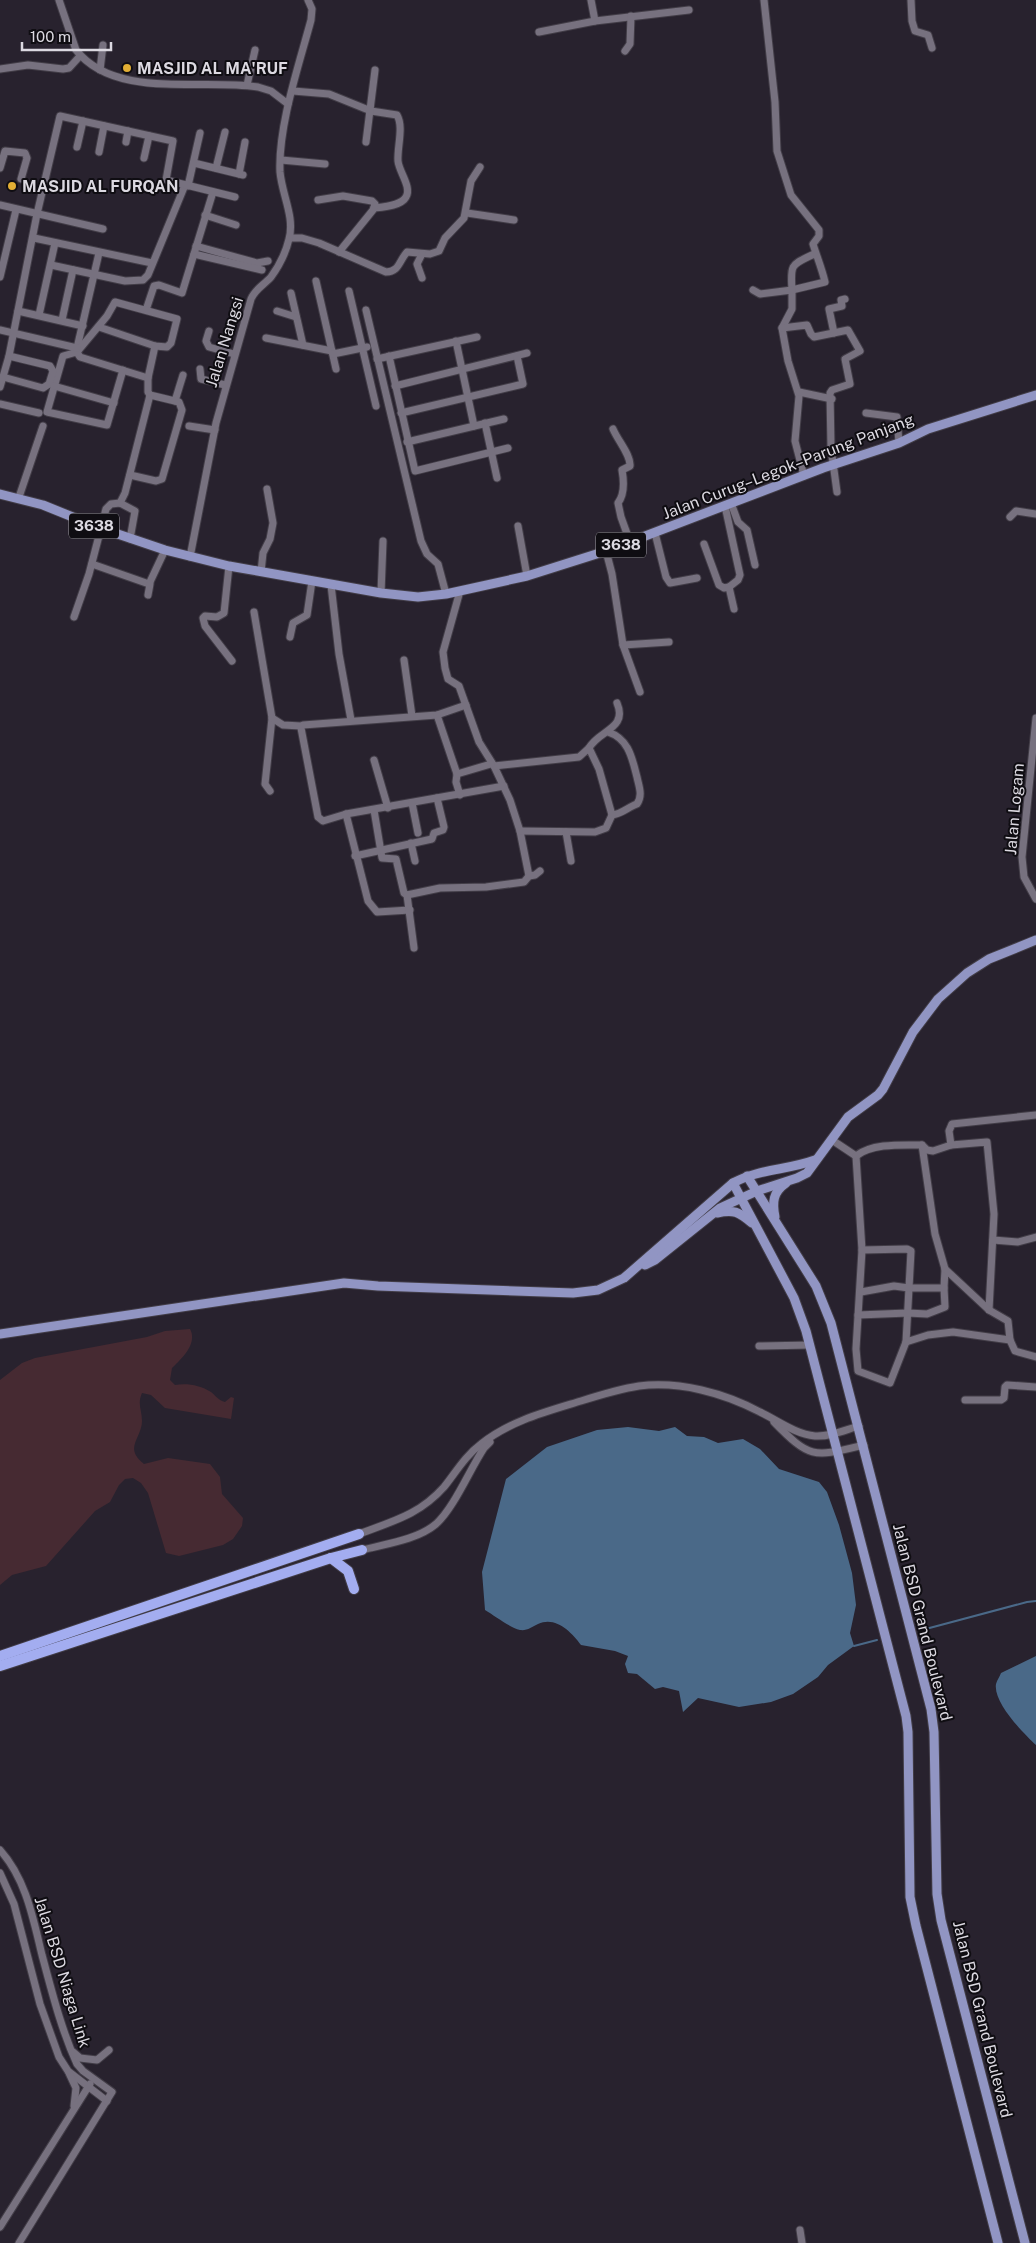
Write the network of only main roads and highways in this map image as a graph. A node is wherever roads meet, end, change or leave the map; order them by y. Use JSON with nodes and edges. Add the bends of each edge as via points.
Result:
{"nodes":[{"id":1,"x":1036,"y":395,"type":"edge"},
{"id":2,"x":0,"y":494,"type":"edge"},
{"id":3,"x":1036,"y":940,"type":"edge"},
{"id":4,"x":815,"y":1160,"type":"junction"},
{"id":5,"x":747,"y":1176,"type":"junction"},
{"id":6,"x":790,"y":1180,"type":"junction"},
{"id":7,"x":733,"y":1184,"type":"junction"},
{"id":8,"x":757,"y":1191,"type":"junction"},
{"id":9,"x":741,"y":1198,"type":"junction"},
{"id":10,"x":712,"y":1214,"type":"junction"},
{"id":11,"x":777,"y":1223,"type":"junction"},
{"id":12,"x":757,"y":1229,"type":"junction"},
{"id":13,"x":631,"y":1273,"type":"junction"},
{"id":14,"x":0,"y":1334,"type":"edge"},
{"id":15,"x":359,"y":1534,"type":"road end"},
{"id":16,"x":362,"y":1550,"type":"road end"},
{"id":17,"x":332,"y":1558,"type":"junction"},
{"id":18,"x":354,"y":1589,"type":"dead end"},
{"id":19,"x":0,"y":1656,"type":"edge"},
{"id":20,"x":0,"y":1666,"type":"edge"},
{"id":21,"x":998,"y":2243,"type":"edge"},
{"id":22,"x":1025,"y":2243,"type":"edge"}],
"edges":[{"from":1,"to":2,"type":"main road","name":"Jalan Curug–Legok–Parung Panjang","number":"3638","via":[[928,429],[900,443],[606,551],[528,576],[418,597],[332,585],[190,557],[130,539],[19,497]]},
{"from":3,"to":4,"type":"main road","via":[[989,959],[938,999],[913,1032],[878,1096],[848,1117]]},
{"from":4,"to":5,"type":"main road"},
{"from":4,"to":6,"type":"main road","via":[[807,1173]]},
{"from":5,"to":7,"type":"main road"},
{"from":5,"to":8,"type":"main road","name":"Jalan BSD Grand Boulevard"},
{"from":6,"to":8,"type":"main road"},
{"from":6,"to":11,"type":"main road","via":[[778,1188],[774,1196]]},
{"from":7,"to":9,"type":"main road"},
{"from":7,"to":13,"type":"main road"},
{"from":8,"to":9,"type":"main road"},
{"from":8,"to":11,"type":"main road","name":"Jalan BSD Grand Boulevard"},
{"from":9,"to":10,"type":"main road"},
{"from":9,"to":12,"type":"main road"},
{"from":10,"to":12,"type":"main road","via":[[740,1212]]},
{"from":10,"to":13,"type":"main road","via":[[655,1260]]},
{"from":11,"to":22,"type":"main road","name":"Jalan BSD Grand Boulevard","via":[[816,1286],[831,1323],[931,1709],[936,1894]]},
{"from":12,"to":21,"type":"main road","via":[[794,1298],[810,1345],[906,1716],[910,1897]]},
{"from":13,"to":14,"type":"main road","via":[[598,1290],[573,1293],[344,1283]]},
{"from":15,"to":19,"type":"highway"},
{"from":16,"to":17,"type":"highway"},
{"from":17,"to":18,"type":"highway","via":[[348,1571]]},
{"from":17,"to":20,"type":"highway"}]}
